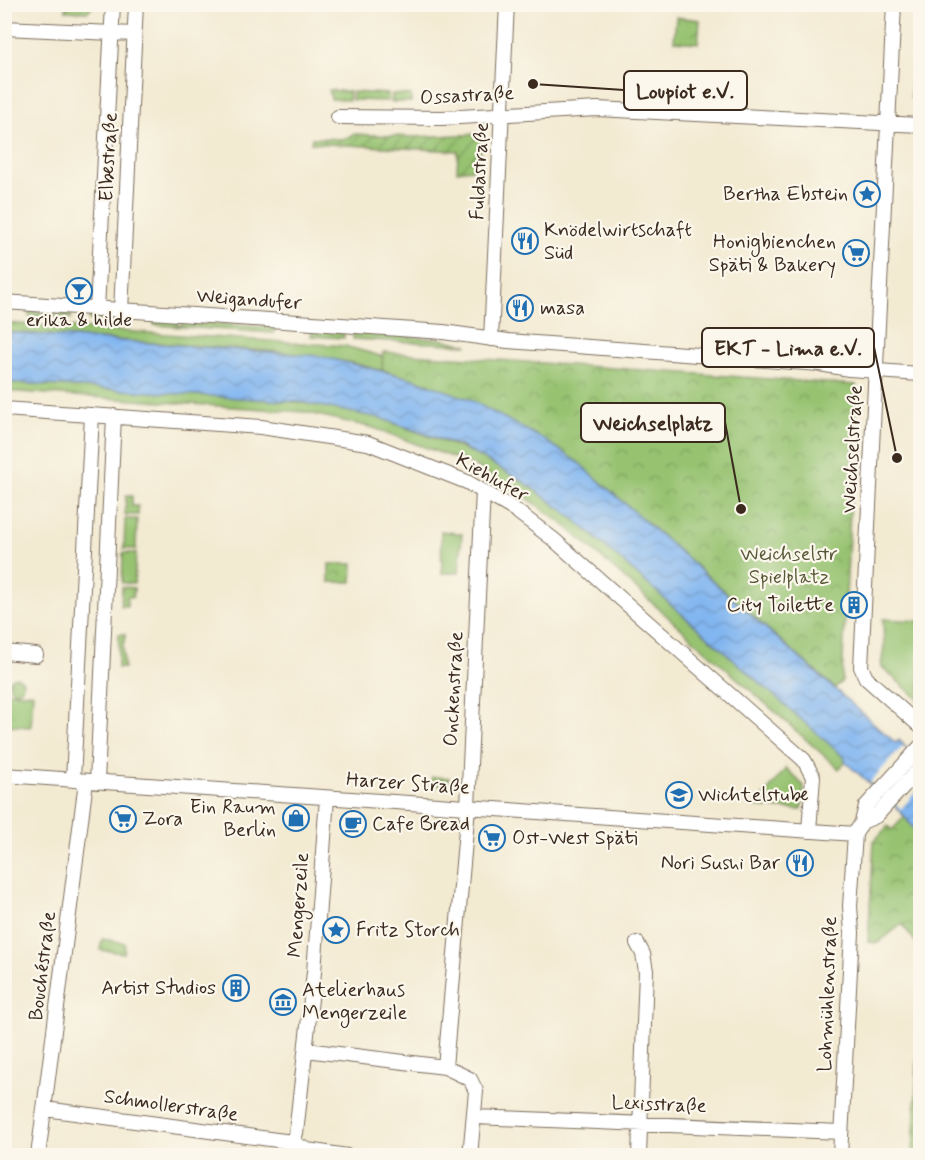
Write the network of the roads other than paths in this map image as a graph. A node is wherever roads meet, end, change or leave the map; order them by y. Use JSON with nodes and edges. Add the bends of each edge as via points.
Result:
{"nodes":[{"id":1,"x":113,"y":4,"type":"edge"},
{"id":2,"x":136,"y":4,"type":"edge"},
{"id":3,"x":507,"y":4,"type":"edge"},
{"id":4,"x":894,"y":4,"type":"edge"},
{"id":5,"x":4,"y":27,"type":"edge"},
{"id":6,"x":111,"y":33,"type":"junction"},
{"id":7,"x":134,"y":34,"type":"junction"},
{"id":8,"x":502,"y":115,"type":"junction"},
{"id":9,"x":338,"y":117,"type":"dead end"},
{"id":10,"x":888,"y":122,"type":"junction"},
{"id":11,"x":921,"y":124,"type":"edge"},
{"id":12,"x":4,"y":302,"type":"edge"},
{"id":13,"x":97,"y":309,"type":"junction"},
{"id":14,"x":121,"y":310,"type":"junction"},
{"id":15,"x":491,"y":339,"type":"junction"},
{"id":16,"x":877,"y":371,"type":"junction"},
{"id":17,"x":921,"y":374,"type":"edge"},
{"id":18,"x":4,"y":409,"type":"edge"},
{"id":19,"x":92,"y":415,"type":"junction"},
{"id":20,"x":114,"y":416,"type":"junction"},
{"id":21,"x":483,"y":491,"type":"junction"},
{"id":22,"x":4,"y":652,"type":"edge"},
{"id":23,"x":36,"y":655,"type":"dead end"},
{"id":24,"x":921,"y":726,"type":"edge"},
{"id":25,"x":917,"y":751,"type":"edge"},
{"id":26,"x":921,"y":768,"type":"edge"},
{"id":27,"x":4,"y":775,"type":"edge"},
{"id":28,"x":85,"y":781,"type":"junction"},
{"id":29,"x":885,"y":795,"type":"junction"},
{"id":30,"x":327,"y":798,"type":"junction"},
{"id":31,"x":468,"y":807,"type":"junction"},
{"id":32,"x":809,"y":831,"type":"junction"},
{"id":33,"x":855,"y":834,"type":"junction"},
{"id":34,"x":637,"y":943,"type":"dead end"},
{"id":35,"x":306,"y":1050,"type":"junction"},
{"id":36,"x":445,"y":1068,"type":"junction"},
{"id":37,"x":45,"y":1109,"type":"junction"},
{"id":38,"x":475,"y":1117,"type":"junction"},
{"id":39,"x":640,"y":1123,"type":"junction"},
{"id":40,"x":841,"y":1132,"type":"junction"},
{"id":41,"x":292,"y":1142,"type":"junction"},
{"id":42,"x":38,"y":1155,"type":"edge"},
{"id":43,"x":347,"y":1155,"type":"edge"},
{"id":44,"x":470,"y":1155,"type":"edge"},
{"id":45,"x":639,"y":1155,"type":"edge"},
{"id":46,"x":840,"y":1155,"type":"edge"}],
"edges":[{"from":1,"to":6,"type":"street","name":"Elbestraße"},
{"from":2,"to":7,"type":"street","name":"Elbestraße"},
{"from":3,"to":8,"type":"street","name":"Fuldastraße"},
{"from":4,"to":10,"type":"street","name":"Weichselstraße"},
{"from":5,"to":6,"type":"street"},
{"from":6,"to":7,"type":"street"},
{"from":6,"to":13,"type":"street","name":"Elbestraße"},
{"from":7,"to":14,"type":"street","name":"Elbestraße"},
{"from":8,"to":9,"type":"street","name":"Ossastraße"},
{"from":8,"to":10,"type":"street","name":"Ossastraße","via":[[643,110]]},
{"from":8,"to":15,"type":"street","name":"Fuldastraße"},
{"from":10,"to":11,"type":"street","name":"Ossastraße"},
{"from":10,"to":16,"type":"street","name":"Weichselstraße"},
{"from":12,"to":13,"type":"street","name":"Weigandufer"},
{"from":13,"to":14,"type":"street","name":"Weigandufer"},
{"from":14,"to":15,"type":"street","name":"Weigandufer","via":[[443,332]]},
{"from":15,"to":16,"type":"street","name":"Weigandufer"},
{"from":16,"to":17,"type":"street","name":"Weigandufer"},
{"from":16,"to":24,"type":"street","name":"Weichselstraße","via":[[861,667],[866,678]]},
{"from":18,"to":19,"type":"street","name":"Kiehlufer"},
{"from":19,"to":20,"type":"street","name":"Kiehlufer"},
{"from":19,"to":28,"type":"street","name":"Bouchéstraße"},
{"from":20,"to":21,"type":"street","name":"Kiehlufer","via":[[261,427],[368,443]]},
{"from":20,"to":28,"type":"street","name":"Bouchéstraße"},
{"from":21,"to":31,"type":"street","name":"Onckenstraße"},
{"from":21,"to":32,"type":"street","name":"Kiehlufer","via":[[553,539],[795,752],[813,777]]},
{"from":22,"to":23,"type":"street"},
{"from":25,"to":29,"type":"street"},
{"from":26,"to":29,"type":"street"},
{"from":27,"to":28,"type":"street","name":"Harzer Straße"},
{"from":28,"to":30,"type":"street","name":"Harzer Straße"},
{"from":28,"to":37,"type":"street","name":"Bouchéstraße"},
{"from":29,"to":33,"type":"street","via":[[866,807]]},
{"from":30,"to":31,"type":"street","name":"Harzer Straße"},
{"from":30,"to":35,"type":"street","name":"Mengerzeile"},
{"from":31,"to":32,"type":"street","name":"Harzer Straße"},
{"from":31,"to":36,"type":"street","name":"Onckenstraße"},
{"from":32,"to":33,"type":"street","name":"Harzer Straße"},
{"from":33,"to":40,"type":"street","name":"Lohmühlenstraße"},
{"from":34,"to":39,"type":"street","via":[[646,971]]},
{"from":35,"to":36,"type":"street"},
{"from":35,"to":41,"type":"street","name":"Mengerzeile"},
{"from":36,"to":38,"type":"street","via":[[475,1084]]},
{"from":37,"to":41,"type":"street","name":"Schmollerstraße"},
{"from":37,"to":42,"type":"street","name":"Bouchéstraße"},
{"from":38,"to":39,"type":"street","name":"Lexisstraße"},
{"from":38,"to":44,"type":"street"},
{"from":39,"to":40,"type":"street","name":"Lexisstraße"},
{"from":39,"to":45,"type":"street"},
{"from":40,"to":46,"type":"street","name":"Lohmühlenstraße"},
{"from":41,"to":43,"type":"street","name":"Schmollerstraße","via":[[307,1150]]}]}
